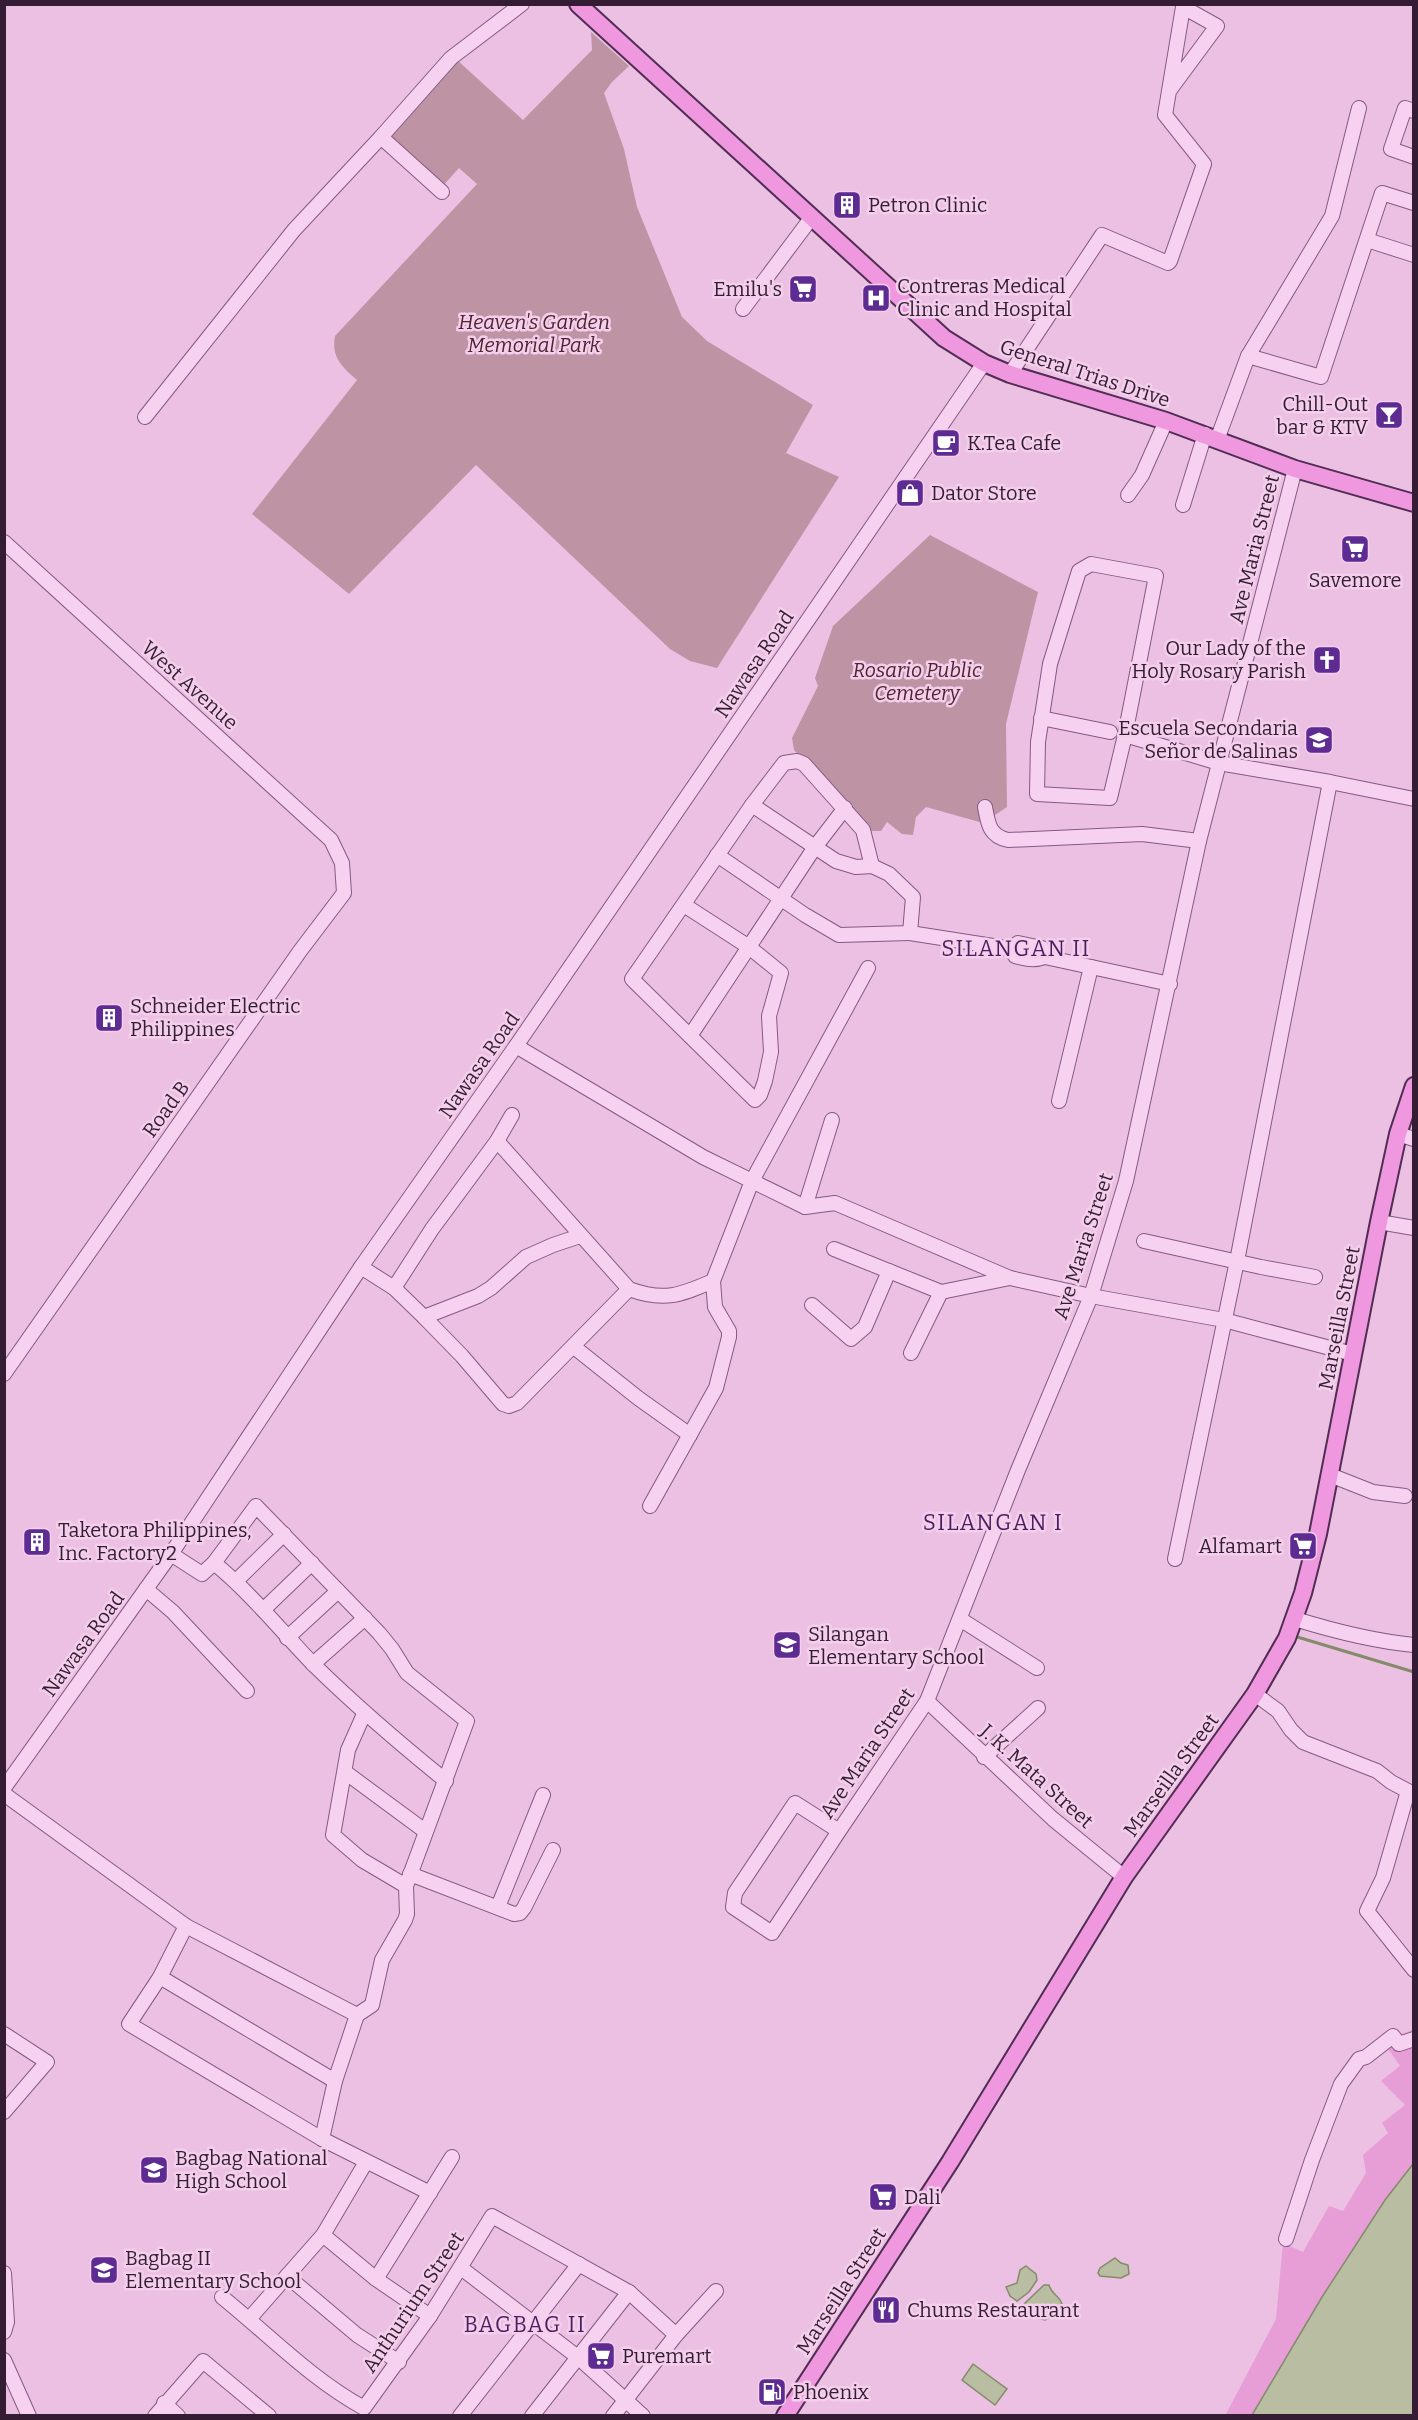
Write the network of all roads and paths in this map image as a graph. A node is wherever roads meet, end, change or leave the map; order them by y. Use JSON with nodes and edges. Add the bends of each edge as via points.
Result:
{"nodes":[{"id":1,"x":522,"y":4,"type":"edge"},
{"id":2,"x":578,"y":4,"type":"edge"},
{"id":3,"x":1169,"y":91,"type":"junction"},
{"id":4,"x":1359,"y":108,"type":"dead end"},
{"id":5,"x":1413,"y":111,"type":"edge"},
{"id":6,"x":381,"y":137,"type":"junction"},
{"id":7,"x":1413,"y":157,"type":"edge"},
{"id":8,"x":442,"y":192,"type":"dead end"},
{"id":9,"x":1413,"y":203,"type":"edge"},
{"id":10,"x":812,"y":217,"type":"junction"},
{"id":11,"x":1367,"y":240,"type":"junction"},
{"id":12,"x":1413,"y":255,"type":"edge"},
{"id":13,"x":743,"y":309,"type":"dead end"},
{"id":14,"x":1248,"y":356,"type":"junction"},
{"id":15,"x":984,"y":363,"type":"junction"},
{"id":16,"x":1010,"y":374,"type":"junction"},
{"id":17,"x":145,"y":417,"type":"dead end"},
{"id":18,"x":1166,"y":421,"type":"junction"},
{"id":19,"x":1211,"y":437,"type":"junction"},
{"id":20,"x":1295,"y":469,"type":"junction"},
{"id":21,"x":1128,"y":495,"type":"dead end"},
{"id":22,"x":1413,"y":503,"type":"edge"},
{"id":23,"x":1183,"y":505,"type":"dead end"},
{"id":24,"x":4,"y":542,"type":"edge"},
{"id":25,"x":1041,"y":718,"type":"junction"},
{"id":26,"x":1110,"y":732,"type":"dead end"},
{"id":27,"x":1125,"y":735,"type":"junction"},
{"id":28,"x":1219,"y":763,"type":"junction"},
{"id":29,"x":1330,"y":782,"type":"junction"},
{"id":30,"x":1413,"y":799,"type":"edge"},
{"id":31,"x":752,"y":805,"type":"junction"},
{"id":32,"x":985,"y":807,"type":"dead end"},
{"id":33,"x":845,"y":808,"type":"junction"},
{"id":34,"x":1199,"y":841,"type":"junction"},
{"id":35,"x":815,"y":847,"type":"junction"},
{"id":36,"x":717,"y":855,"type":"junction"},
{"id":37,"x":342,"y":863,"type":"joint"},
{"id":38,"x":872,"y":866,"type":"junction"},
{"id":39,"x":782,"y":898,"type":"junction"},
{"id":40,"x":684,"y":905,"type":"junction"},
{"id":41,"x":910,"y":933,"type":"junction"},
{"id":42,"x":748,"y":947,"type":"junction"},
{"id":43,"x":1090,"y":967,"type":"junction"},
{"id":44,"x":868,"y":968,"type":"dead end"},
{"id":45,"x":1170,"y":984,"type":"junction"},
{"id":46,"x":690,"y":1036,"type":"junction"},
{"id":47,"x":516,"y":1046,"type":"junction"},
{"id":48,"x":1413,"y":1086,"type":"edge"},
{"id":49,"x":1059,"y":1101,"type":"dead end"},
{"id":50,"x":512,"y":1115,"type":"dead end"},
{"id":51,"x":832,"y":1120,"type":"dead end"},
{"id":52,"x":1406,"y":1136,"type":"edge"},
{"id":53,"x":497,"y":1141,"type":"junction"},
{"id":54,"x":752,"y":1181,"type":"junction"},
{"id":55,"x":805,"y":1207,"type":"junction"},
{"id":56,"x":1379,"y":1222,"type":"junction"},
{"id":57,"x":1413,"y":1228,"type":"edge"},
{"id":58,"x":580,"y":1236,"type":"junction"},
{"id":59,"x":1144,"y":1241,"type":"dead end"},
{"id":60,"x":834,"y":1249,"type":"dead end"},
{"id":61,"x":1237,"y":1260,"type":"junction"},
{"id":62,"x":361,"y":1267,"type":"junction"},
{"id":63,"x":889,"y":1271,"type":"junction"},
{"id":64,"x":1315,"y":1277,"type":"dead end"},
{"id":65,"x":1010,"y":1278,"type":"junction"},
{"id":66,"x":713,"y":1281,"type":"junction"},
{"id":67,"x":394,"y":1288,"type":"junction"},
{"id":68,"x":629,"y":1289,"type":"junction"},
{"id":69,"x":941,"y":1292,"type":"junction"},
{"id":70,"x":1091,"y":1296,"type":"junction"},
{"id":71,"x":812,"y":1305,"type":"dead end"},
{"id":72,"x":424,"y":1317,"type":"junction"},
{"id":73,"x":1224,"y":1320,"type":"junction"},
{"id":74,"x":573,"y":1347,"type":"junction"},
{"id":75,"x":911,"y":1353,"type":"dead end"},
{"id":76,"x":1353,"y":1354,"type":"junction"},
{"id":77,"x":4,"y":1374,"type":"edge"},
{"id":78,"x":690,"y":1435,"type":"junction"},
{"id":79,"x":1330,"y":1475,"type":"junction"},
{"id":80,"x":1405,"y":1496,"type":"dead end"},
{"id":81,"x":650,"y":1506,"type":"dead end"},
{"id":82,"x":284,"y":1534,"type":"junction"},
{"id":83,"x":171,"y":1554,"type":"junction"},
{"id":84,"x":1175,"y":1559,"type":"dead end"},
{"id":85,"x":214,"y":1563,"type":"junction"},
{"id":86,"x":312,"y":1563,"type":"junction"},
{"id":87,"x":236,"y":1581,"type":"junction"},
{"id":88,"x":146,"y":1589,"type":"junction"},
{"id":89,"x":338,"y":1591,"type":"junction"},
{"id":90,"x":263,"y":1610,"type":"junction"},
{"id":91,"x":365,"y":1618,"type":"junction"},
{"id":92,"x":960,"y":1618,"type":"junction"},
{"id":93,"x":1295,"y":1619,"type":"junction"},
{"id":94,"x":288,"y":1638,"type":"junction"},
{"id":95,"x":1413,"y":1645,"type":"edge"},
{"id":96,"x":313,"y":1664,"type":"junction"},
{"id":97,"x":1037,"y":1668,"type":"dead end"},
{"id":98,"x":247,"y":1691,"type":"dead end"},
{"id":99,"x":1255,"y":1694,"type":"junction"},
{"id":100,"x":927,"y":1701,"type":"junction"},
{"id":101,"x":1038,"y":1708,"type":"dead end"},
{"id":102,"x":364,"y":1714,"type":"junction"},
{"id":103,"x":984,"y":1757,"type":"junction"},
{"id":104,"x":345,"y":1772,"type":"junction"},
{"id":105,"x":446,"y":1781,"type":"junction"},
{"id":106,"x":4,"y":1788,"type":"edge"},
{"id":107,"x":4,"y":1794,"type":"edge"},
{"id":108,"x":543,"y":1795,"type":"dead end"},
{"id":109,"x":838,"y":1830,"type":"junction"},
{"id":110,"x":425,"y":1831,"type":"junction"},
{"id":111,"x":553,"y":1850,"type":"dead end"},
{"id":112,"x":1124,"y":1877,"type":"junction"},
{"id":113,"x":408,"y":1880,"type":"junction"},
{"id":114,"x":498,"y":1908,"type":"junction"},
{"id":115,"x":186,"y":1926,"type":"junction"},
{"id":116,"x":1413,"y":1970,"type":"edge"},
{"id":117,"x":160,"y":1977,"type":"junction"},
{"id":118,"x":357,"y":2015,"type":"junction"},
{"id":119,"x":4,"y":2034,"type":"edge"},
{"id":120,"x":1413,"y":2039,"type":"edge"},
{"id":121,"x":335,"y":2081,"type":"junction"},
{"id":122,"x":4,"y":2112,"type":"edge"},
{"id":123,"x":322,"y":2139,"type":"junction"},
{"id":124,"x":452,"y":2157,"type":"dead end"},
{"id":125,"x":366,"y":2162,"type":"junction"},
{"id":126,"x":430,"y":2193,"type":"junction"},
{"id":127,"x":323,"y":2235,"type":"junction"},
{"id":128,"x":1286,"y":2239,"type":"dead end"},
{"id":129,"x":579,"y":2264,"type":"junction"},
{"id":130,"x":461,"y":2268,"type":"junction"},
{"id":131,"x":4,"y":2273,"type":"edge"},
{"id":132,"x":287,"y":2276,"type":"junction"},
{"id":133,"x":376,"y":2278,"type":"junction"},
{"id":134,"x":716,"y":2291,"type":"dead end"},
{"id":135,"x":629,"y":2292,"type":"junction"},
{"id":136,"x":222,"y":2297,"type":"dead end"},
{"id":137,"x":430,"y":2316,"type":"junction"},
{"id":138,"x":249,"y":2319,"type":"junction"},
{"id":139,"x":534,"y":2324,"type":"junction"},
{"id":140,"x":4,"y":2332,"type":"edge"},
{"id":141,"x":676,"y":2335,"type":"junction"},
{"id":142,"x":579,"y":2358,"type":"junction"},
{"id":143,"x":4,"y":2360,"type":"edge"},
{"id":144,"x":399,"y":2362,"type":"junction"},
{"id":145,"x":626,"y":2400,"type":"junction"},
{"id":146,"x":164,"y":2403,"type":"junction"},
{"id":147,"x":29,"y":2415,"type":"edge"},
{"id":148,"x":155,"y":2415,"type":"edge"},
{"id":149,"x":178,"y":2415,"type":"edge"},
{"id":150,"x":269,"y":2415,"type":"edge"},
{"id":151,"x":460,"y":2415,"type":"edge"},
{"id":152,"x":532,"y":2415,"type":"edge"},
{"id":153,"x":613,"y":2415,"type":"edge"},
{"id":154,"x":643,"y":2415,"type":"edge"},
{"id":155,"x":785,"y":2415,"type":"edge"}],
"edges":[{"from":1,"to":6,"type":"street","via":[[451,58]]},
{"from":2,"to":10,"type":"main road","name":"General Trias Drive"},
{"from":3,"to":3,"type":"street","via":[[1217,26],[1183,7],[1172,70]]},
{"from":3,"to":16,"type":"street","via":[[1165,116],[1204,164],[1169,262],[1102,236]]},
{"from":4,"to":14,"type":"street","via":[[1332,216]]},
{"from":5,"to":7,"type":"street","via":[[1405,108],[1391,149]]},
{"from":6,"to":8,"type":"street"},
{"from":6,"to":17,"type":"street","via":[[294,230]]},
{"from":9,"to":11,"type":"street","via":[[1382,193]]},
{"from":10,"to":13,"type":"street"},
{"from":10,"to":15,"type":"main road","name":"General Trias Drive","via":[[944,338]]},
{"from":11,"to":12,"type":"street"},
{"from":11,"to":14,"type":"street","via":[[1321,377]]},
{"from":14,"to":19,"type":"street"},
{"from":15,"to":16,"type":"main road","name":"General Trias Drive"},
{"from":15,"to":47,"type":"street","name":"Nawasa Road"},
{"from":16,"to":18,"type":"main road","name":"General Trias Drive"},
{"from":18,"to":19,"type":"main road","name":"General Trias Drive"},
{"from":18,"to":21,"type":"street","via":[[1142,475]]},
{"from":19,"to":20,"type":"main road","name":"General Trias Drive"},
{"from":19,"to":23,"type":"street"},
{"from":20,"to":22,"type":"main road","name":"General Trias Drive"},
{"from":20,"to":28,"type":"street","name":"Ave Maria Street"},
{"from":24,"to":37,"type":"street","name":"West Avenue","via":[[331,840]]},
{"from":25,"to":26,"type":"street"},
{"from":25,"to":27,"type":"street","via":[[1037,794],[1110,798]]},
{"from":25,"to":27,"type":"street","via":[[1050,664],[1079,571],[1091,564],[1154,575]]},
{"from":27,"to":28,"type":"street"},
{"from":28,"to":29,"type":"street"},
{"from":28,"to":34,"type":"street","name":"Ave Maria Street"},
{"from":29,"to":30,"type":"street"},
{"from":29,"to":61,"type":"street"},
{"from":31,"to":33,"type":"street","via":[[784,763],[796,761],[804,764]]},
{"from":31,"to":35,"type":"street"},
{"from":31,"to":36,"type":"street"},
{"from":32,"to":34,"type":"street","via":[[989,829],[1008,840],[1142,834]]},
{"from":33,"to":35,"type":"street"},
{"from":33,"to":38,"type":"street","via":[[863,830]]},
{"from":34,"to":45,"type":"street","name":"Ave Maria Street"},
{"from":35,"to":38,"type":"street","via":[[836,861],[856,867]]},
{"from":35,"to":39,"type":"street"},
{"from":36,"to":39,"type":"street"},
{"from":36,"to":40,"type":"street"},
{"from":37,"to":77,"type":"street","name":"Road B","via":[[344,893]]},
{"from":38,"to":41,"type":"street","via":[[889,874],[913,897]]},
{"from":39,"to":41,"type":"street","via":[[839,935]]},
{"from":39,"to":42,"type":"street"},
{"from":40,"to":42,"type":"street"},
{"from":40,"to":46,"type":"street","via":[[632,979]]},
{"from":41,"to":43,"type":"street","via":[[1012,949],[1015,956],[1026,959],[1045,957]]},
{"from":42,"to":46,"type":"street"},
{"from":42,"to":46,"type":"street","via":[[781,973],[769,1016],[771,1052],[760,1095],[755,1100]]},
{"from":43,"to":45,"type":"street"},
{"from":43,"to":49,"type":"street"},
{"from":44,"to":54,"type":"street"},
{"from":45,"to":70,"type":"street","name":"Ave Maria Street","via":[[1126,1181]]},
{"from":47,"to":54,"type":"street","via":[[698,1154]]},
{"from":47,"to":62,"type":"street","name":"Nawasa Road"},
{"from":48,"to":52,"type":"main road","name":"Marseilla Street"},
{"from":50,"to":53,"type":"street"},
{"from":51,"to":55,"type":"street"},
{"from":52,"to":56,"type":"main road","name":"Marseilla Street"},
{"from":53,"to":58,"type":"street"},
{"from":53,"to":67,"type":"street"},
{"from":54,"to":55,"type":"street"},
{"from":54,"to":66,"type":"street"},
{"from":55,"to":65,"type":"street","via":[[835,1203]]},
{"from":56,"to":57,"type":"street"},
{"from":56,"to":76,"type":"main road","name":"Marseilla Street"},
{"from":58,"to":68,"type":"street"},
{"from":58,"to":72,"type":"street","via":[[526,1257],[478,1296]]},
{"from":59,"to":61,"type":"street"},
{"from":60,"to":63,"type":"street"},
{"from":61,"to":64,"type":"street"},
{"from":61,"to":73,"type":"street"},
{"from":62,"to":67,"type":"street"},
{"from":62,"to":83,"type":"street","name":"Nawasa Road"},
{"from":63,"to":69,"type":"street"},
{"from":63,"to":71,"type":"street","via":[[865,1327],[851,1339]]},
{"from":65,"to":69,"type":"street"},
{"from":65,"to":70,"type":"street"},
{"from":66,"to":68,"type":"street","via":[[682,1295],[647,1296]]},
{"from":66,"to":78,"type":"street","via":[[715,1307],[729,1337],[716,1388]]},
{"from":67,"to":72,"type":"street"},
{"from":68,"to":74,"type":"street"},
{"from":69,"to":75,"type":"street"},
{"from":70,"to":73,"type":"street"},
{"from":70,"to":92,"type":"street","name":"Ave Maria Street"},
{"from":72,"to":74,"type":"street","via":[[506,1406],[517,1403]]},
{"from":73,"to":76,"type":"street"},
{"from":73,"to":84,"type":"street"},
{"from":74,"to":78,"type":"street"},
{"from":76,"to":79,"type":"main road","name":"Marseilla Street"},
{"from":78,"to":81,"type":"street"},
{"from":79,"to":80,"type":"street","via":[[1373,1492]]},
{"from":79,"to":93,"type":"main road","name":"Marseilla Street"},
{"from":82,"to":85,"type":"street","via":[[256,1506]]},
{"from":82,"to":86,"type":"street"},
{"from":82,"to":87,"type":"street"},
{"from":83,"to":85,"type":"street","via":[[202,1574]]},
{"from":83,"to":88,"type":"street","name":"Nawasa Road"},
{"from":85,"to":87,"type":"street"},
{"from":86,"to":89,"type":"street"},
{"from":86,"to":90,"type":"street"},
{"from":87,"to":90,"type":"street"},
{"from":88,"to":98,"type":"street","via":[[173,1612]]},
{"from":88,"to":106,"type":"street","name":"Nawasa Road"},
{"from":89,"to":91,"type":"street"},
{"from":89,"to":94,"type":"street"},
{"from":90,"to":94,"type":"street"},
{"from":91,"to":96,"type":"street"},
{"from":91,"to":105,"type":"street","via":[[407,1674],[467,1721]]},
{"from":92,"to":97,"type":"street"},
{"from":92,"to":100,"type":"street","name":"Ave Maria Street"},
{"from":93,"to":95,"type":"street","via":[[1348,1635]]},
{"from":93,"to":99,"type":"main road","name":"Marseilla Street"},
{"from":94,"to":96,"type":"street"},
{"from":96,"to":102,"type":"street"},
{"from":99,"to":112,"type":"main road","name":"Marseilla Street"},
{"from":99,"to":116,"type":"street","via":[[1278,1711],[1303,1742],[1377,1772],[1408,1791],[1383,1878],[1368,1911]]},
{"from":100,"to":103,"type":"street","name":"J. K. Mata Street"},
{"from":100,"to":109,"type":"street","name":"Ave Maria Street"},
{"from":101,"to":103,"type":"street"},
{"from":102,"to":104,"type":"street","via":[[348,1750]]},
{"from":102,"to":105,"type":"street"},
{"from":103,"to":112,"type":"street","name":"J. K. Mata Street"},
{"from":104,"to":110,"type":"street"},
{"from":104,"to":113,"type":"street","via":[[333,1835],[362,1860]]},
{"from":105,"to":110,"type":"street"},
{"from":107,"to":115,"type":"street"},
{"from":108,"to":114,"type":"street"},
{"from":109,"to":109,"type":"street","name":"Ave Maria Street","via":[[772,1933],[733,1907],[735,1893],[795,1803]]},
{"from":110,"to":113,"type":"street"},
{"from":111,"to":114,"type":"street","via":[[520,1913]]},
{"from":112,"to":155,"type":"main road","name":"Marseilla Street","via":[[950,2162]]},
{"from":113,"to":114,"type":"street"},
{"from":113,"to":118,"type":"street","via":[[405,1920],[382,1960],[372,2005]]},
{"from":115,"to":117,"type":"street"},
{"from":115,"to":118,"type":"street"},
{"from":117,"to":121,"type":"street"},
{"from":117,"to":123,"type":"street","via":[[129,2024]]},
{"from":118,"to":121,"type":"street"},
{"from":119,"to":122,"type":"street","via":[[47,2062]]},
{"from":120,"to":128,"type":"street","via":[[1399,2044],[1393,2036],[1359,2059],[1344,2080]]},
{"from":121,"to":123,"type":"street"},
{"from":123,"to":125,"type":"street"},
{"from":124,"to":126,"type":"street"},
{"from":125,"to":126,"type":"street"},
{"from":125,"to":127,"type":"street"},
{"from":126,"to":133,"type":"street"},
{"from":127,"to":132,"type":"street"},
{"from":127,"to":133,"type":"street"},
{"from":129,"to":130,"type":"street","name":"Anthurium Street","via":[[492,2216]]},
{"from":129,"to":135,"type":"street"},
{"from":129,"to":139,"type":"street"},
{"from":130,"to":137,"type":"street","name":"Anthurium Street"},
{"from":130,"to":139,"type":"street"},
{"from":131,"to":140,"type":"street"},
{"from":132,"to":138,"type":"street"},
{"from":132,"to":144,"type":"street","via":[[357,2335]]},
{"from":133,"to":137,"type":"street"},
{"from":134,"to":141,"type":"street"},
{"from":135,"to":141,"type":"street"},
{"from":135,"to":142,"type":"street"},
{"from":136,"to":138,"type":"street"},
{"from":137,"to":144,"type":"street","name":"Anthurium Street"},
{"from":138,"to":144,"type":"street","name":"Anthurium Street","via":[[301,2364],[364,2408]]},
{"from":139,"to":142,"type":"street"},
{"from":139,"to":151,"type":"street"},
{"from":141,"to":145,"type":"street"},
{"from":142,"to":145,"type":"street"},
{"from":142,"to":152,"type":"street"},
{"from":143,"to":147,"type":"street"},
{"from":145,"to":153,"type":"street"},
{"from":145,"to":154,"type":"street"},
{"from":146,"to":148,"type":"street"},
{"from":146,"to":149,"type":"street"},
{"from":146,"to":150,"type":"street","via":[[202,2361]]}]}
